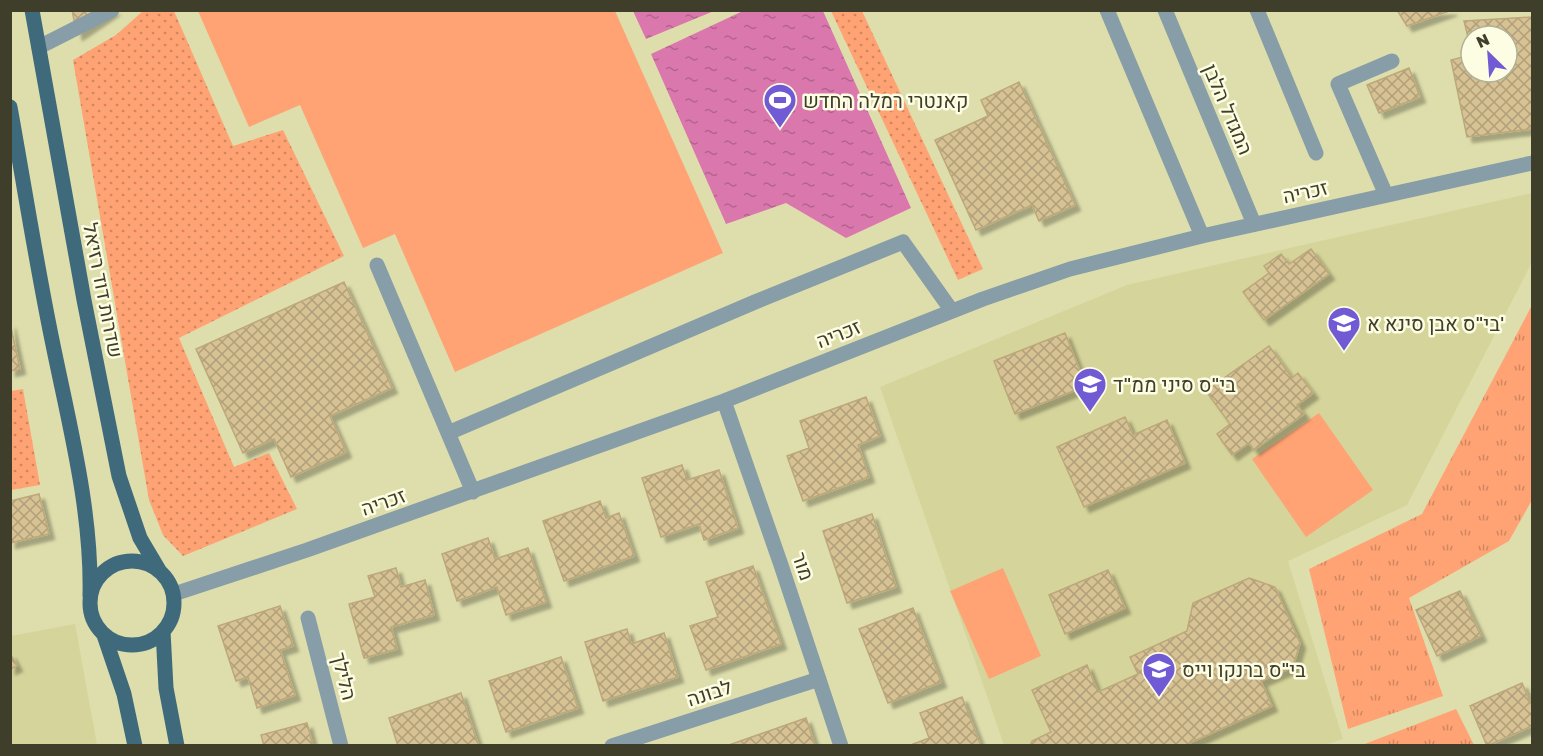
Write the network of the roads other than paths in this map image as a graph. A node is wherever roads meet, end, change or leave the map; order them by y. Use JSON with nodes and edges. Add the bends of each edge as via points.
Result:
{"nodes":[{"id":1,"x":32,"y":10,"type":"edge"},
{"id":2,"x":112,"y":10,"type":"edge"},
{"id":3,"x":1107,"y":10,"type":"edge"},
{"id":4,"x":1165,"y":10,"type":"edge"},
{"id":5,"x":1257,"y":10,"type":"edge"},
{"id":6,"x":39,"y":47,"type":"junction"},
{"id":7,"x":1392,"y":61,"type":"dead end"},
{"id":8,"x":10,"y":107,"type":"edge"},
{"id":9,"x":1317,"y":153,"type":"dead end"},
{"id":10,"x":1533,"y":163,"type":"edge"},
{"id":11,"x":1386,"y":195,"type":"junction"},
{"id":12,"x":1254,"y":224,"type":"junction"},
{"id":13,"x":1202,"y":236,"type":"junction"},
{"id":14,"x":377,"y":265,"type":"dead end"},
{"id":15,"x":952,"y":311,"type":"junction"},
{"id":16,"x":724,"y":401,"type":"junction"},
{"id":17,"x":448,"y":433,"type":"junction"},
{"id":18,"x":473,"y":492,"type":"junction"},
{"id":19,"x":159,"y":570,"type":"junction"},
{"id":20,"x":174,"y":594,"type":"junction"},
{"id":21,"x":90,"y":596,"type":"junction"},
{"id":22,"x":308,"y":618,"type":"dead end"},
{"id":23,"x":163,"y":632,"type":"junction"},
{"id":24,"x":104,"y":635,"type":"junction"},
{"id":25,"x":819,"y":679,"type":"junction"},
{"id":26,"x":135,"y":746,"type":"edge"},
{"id":27,"x":177,"y":746,"type":"edge"},
{"id":28,"x":340,"y":746,"type":"edge"},
{"id":29,"x":612,"y":746,"type":"edge"},
{"id":30,"x":841,"y":746,"type":"edge"}],
"edges":[{"from":1,"to":6,"type":"main road","name":"שדרות דוד רזיאל"},
{"from":2,"to":6,"type":"street"},
{"from":3,"to":13,"type":"street"},
{"from":4,"to":12,"type":"street","name":"המגדל הלבן"},
{"from":5,"to":9,"type":"street"},
{"from":6,"to":19,"type":"main road","name":"שדרות דוד רזיאל","via":[[119,476],[140,538]]},
{"from":7,"to":11,"type":"street","via":[[1338,84]]},
{"from":8,"to":21,"type":"main road","via":[[81,489]]},
{"from":10,"to":11,"type":"street","name":"זכריה"},
{"from":11,"to":12,"type":"street","name":"זכריה"},
{"from":12,"to":13,"type":"street","name":"זכריה"},
{"from":13,"to":15,"type":"street","name":"זכריה","via":[[1070,269]]},
{"from":14,"to":17,"type":"street"},
{"from":15,"to":16,"type":"street","name":"זכריה"},
{"from":15,"to":17,"type":"street","via":[[903,242]]},
{"from":16,"to":18,"type":"street","name":"זכריה"},
{"from":16,"to":25,"type":"street","name":"מור"},
{"from":17,"to":18,"type":"street"},
{"from":18,"to":20,"type":"street","name":"זכריה"},
{"from":19,"to":20,"type":"main road"},
{"from":19,"to":21,"type":"main road","via":[[146,562],[117,563],[104,570]]},
{"from":20,"to":23,"type":"main road","via":[[172,614]]},
{"from":21,"to":24,"type":"main road","via":[[92,618]]},
{"from":22,"to":28,"type":"street","name":"הלילך"},
{"from":23,"to":24,"type":"main road","via":[[141,644],[128,645]]},
{"from":23,"to":27,"type":"main road","via":[[166,688]]},
{"from":24,"to":26,"type":"main road","via":[[124,693]]},
{"from":25,"to":29,"type":"street","name":"לבונה"},
{"from":25,"to":30,"type":"street","name":"מור"}]}
